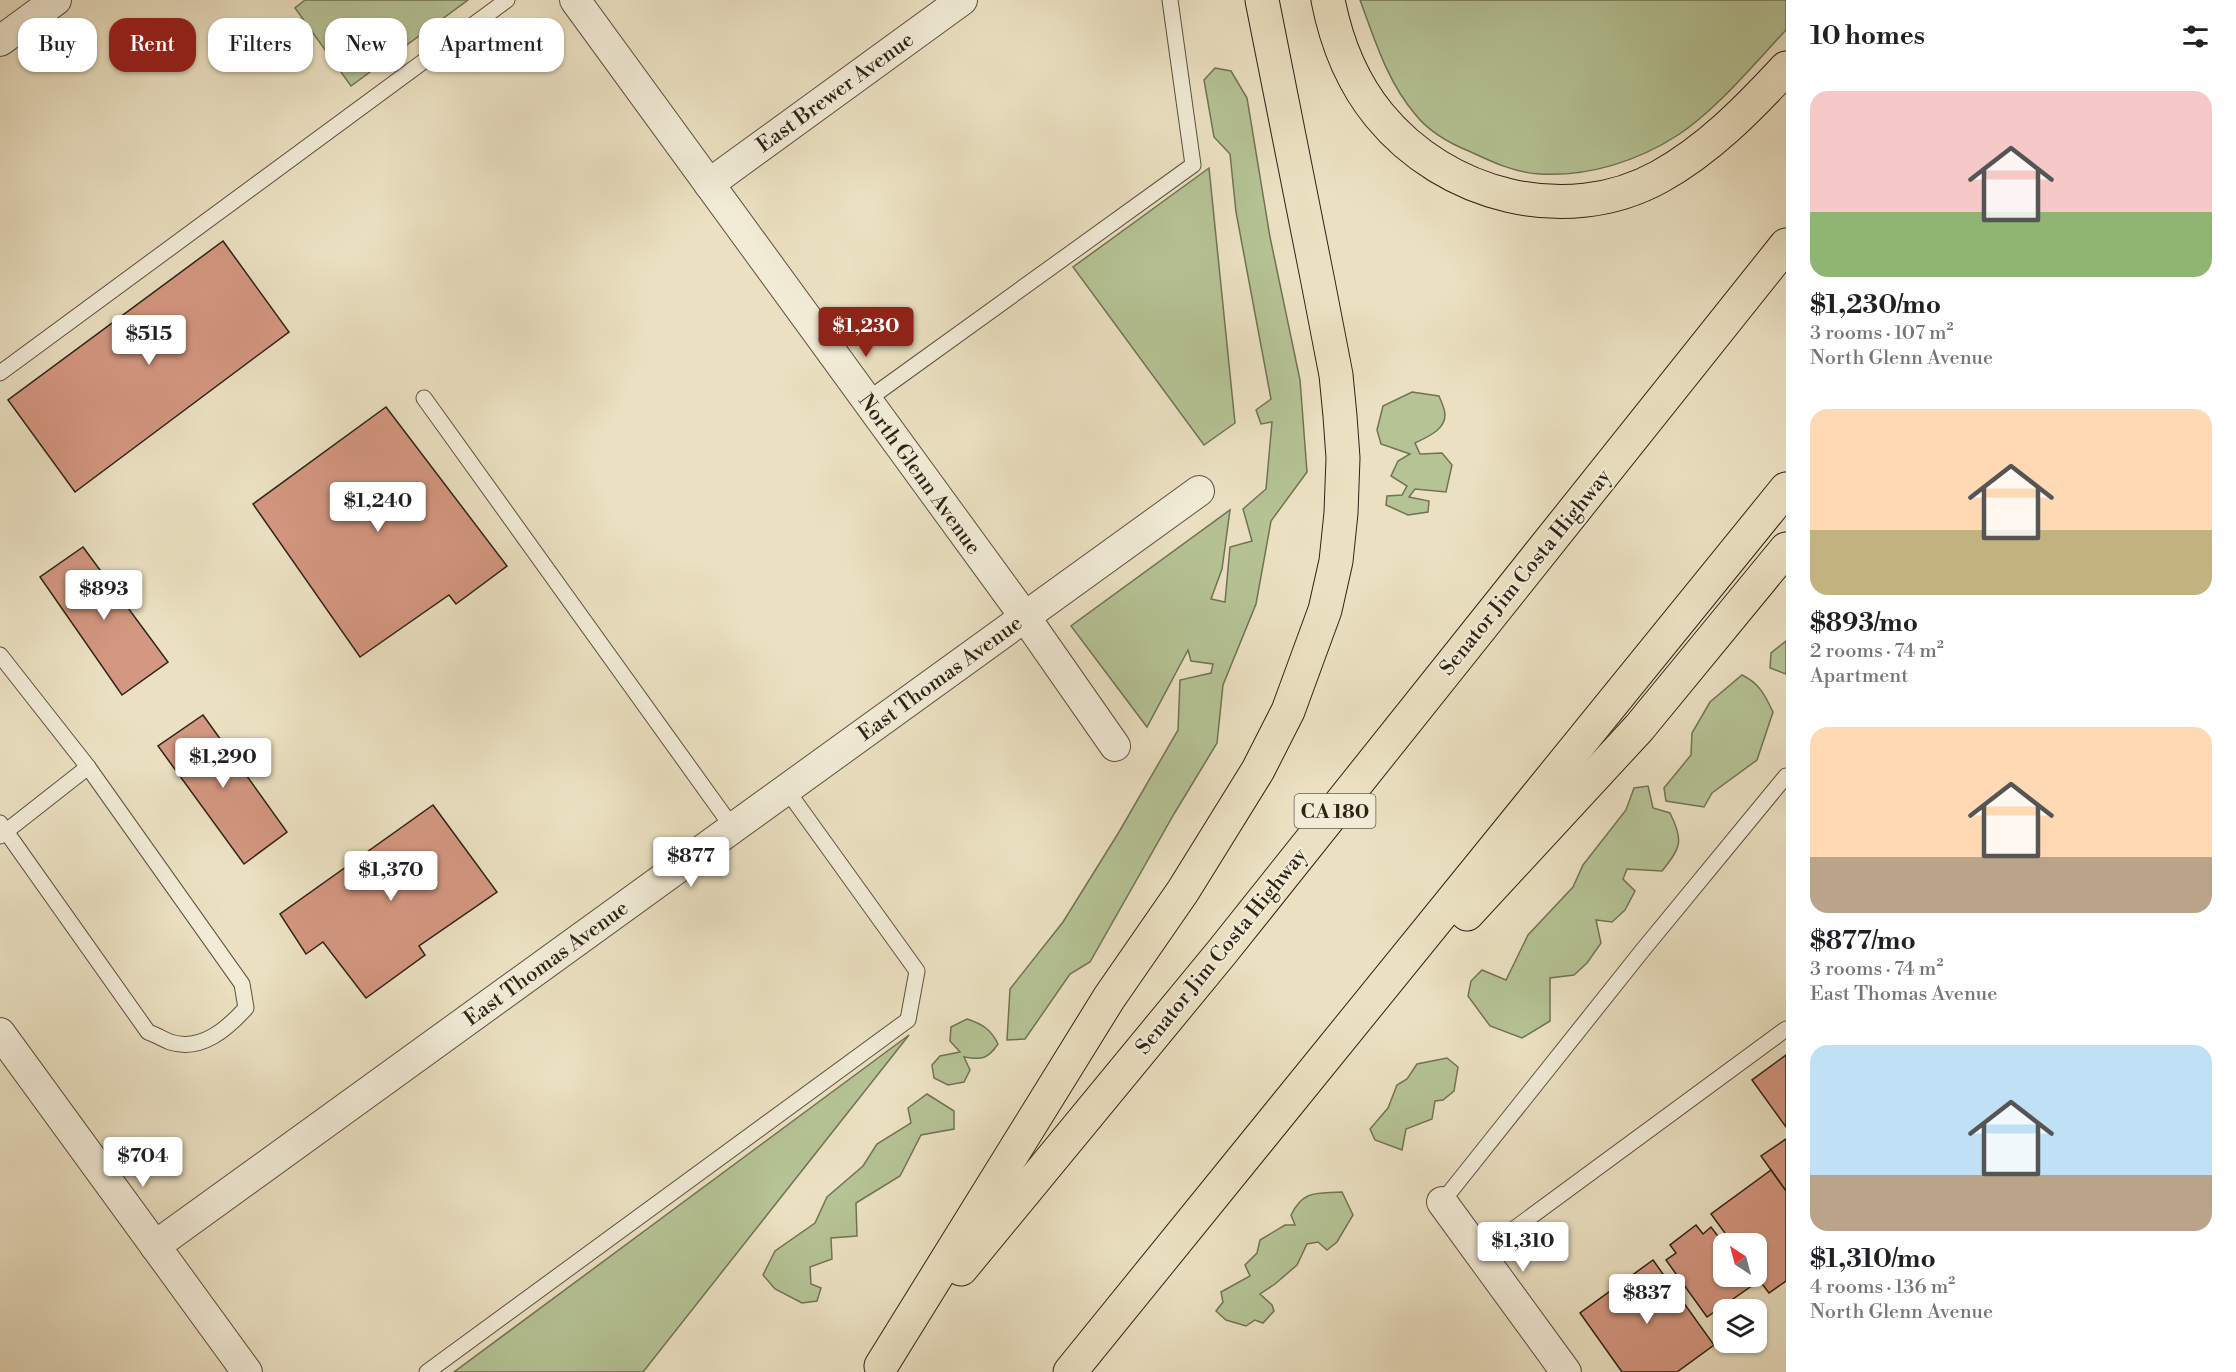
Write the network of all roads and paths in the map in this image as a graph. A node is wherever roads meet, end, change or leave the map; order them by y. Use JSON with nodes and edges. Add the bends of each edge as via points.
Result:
{"nodes":[{"id":1,"x":56,"y":0,"type":"edge"},
{"id":2,"x":507,"y":0,"type":"edge"},
{"id":3,"x":575,"y":0,"type":"edge"},
{"id":4,"x":962,"y":0,"type":"edge"},
{"id":5,"x":1170,"y":0,"type":"edge"},
{"id":6,"x":1262,"y":0,"type":"edge"},
{"id":7,"x":1328,"y":0,"type":"edge"},
{"id":8,"x":0,"y":41,"type":"edge"},
{"id":9,"x":1786,"y":68,"type":"edge"},
{"id":10,"x":709,"y":184,"type":"junction"},
{"id":11,"x":1786,"y":245,"type":"edge"},
{"id":12,"x":0,"y":373,"type":"edge"},
{"id":13,"x":424,"y":398,"type":"dead end"},
{"id":14,"x":867,"y":400,"type":"junction"},
{"id":15,"x":1786,"y":489,"type":"edge"},
{"id":16,"x":1199,"y":490,"type":"dead end"},
{"id":17,"x":1786,"y":549,"type":"edge"},
{"id":18,"x":1024,"y":617,"type":"junction"},
{"id":19,"x":0,"y":655,"type":"edge"},
{"id":20,"x":1115,"y":746,"type":"dead end"},
{"id":21,"x":88,"y":767,"type":"junction"},
{"id":22,"x":1786,"y":776,"type":"edge"},
{"id":23,"x":786,"y":789,"type":"junction"},
{"id":24,"x":733,"y":828,"type":"junction"},
{"id":25,"x":2,"y":830,"type":"edge"},
{"id":26,"x":1786,"y":1029,"type":"edge"},
{"id":27,"x":0,"y":1033,"type":"edge"},
{"id":28,"x":1257,"y":1140,"type":"junction"},
{"id":29,"x":1442,"y":1202,"type":"joint"},
{"id":30,"x":155,"y":1246,"type":"junction"},
{"id":31,"x":1480,"y":1254,"type":"junction"},
{"id":32,"x":878,"y":1369,"type":"edge"},
{"id":33,"x":247,"y":1372,"type":"edge"},
{"id":34,"x":427,"y":1372,"type":"edge"},
{"id":35,"x":1070,"y":1372,"type":"edge"},
{"id":36,"x":1566,"y":1372,"type":"edge"}],
"edges":[{"from":1,"to":8,"type":"street"},
{"from":2,"to":12,"type":"lane"},
{"from":3,"to":10,"type":"street","name":"North Glenn Avenue"},
{"from":4,"to":10,"type":"street","name":"East Brewer Avenue"},
{"from":5,"to":14,"type":"lane","via":[[1193,165]]},
{"from":6,"to":32,"type":"highway","via":[[1323,306],[1340,416],[1341,513],[1325,610],[1288,711],[1258,770],[1183,891],[1109,998]]},
{"from":7,"to":9,"type":"highway","via":[[1349,67],[1379,116],[1403,141],[1434,163],[1472,184],[1505,196],[1578,202],[1616,194],[1658,178],[1719,135]]},
{"from":10,"to":14,"type":"street","name":"North Glenn Avenue"},
{"from":11,"to":32,"type":"highway","name":"Senator Jim Costa Highway","number":"CA 180","via":[[1215,961]]},
{"from":13,"to":24,"type":"lane"},
{"from":14,"to":18,"type":"street","name":"North Glenn Avenue"},
{"from":15,"to":28,"type":"highway"},
{"from":16,"to":18,"type":"street","name":"East Thomas Avenue"},
{"from":17,"to":28,"type":"highway","via":[[1639,728]]},
{"from":18,"to":20,"type":"street","name":"North Glenn Avenue"},
{"from":18,"to":23,"type":"street","name":"East Thomas Avenue"},
{"from":19,"to":21,"type":"lane"},
{"from":21,"to":25,"type":"lane"},
{"from":21,"to":25,"type":"lane","via":[[242,984],[246,1008],[232,1024],[212,1038],[192,1044],[172,1043],[148,1032]]},
{"from":22,"to":29,"type":"lane"},
{"from":23,"to":24,"type":"street","name":"East Thomas Avenue"},
{"from":23,"to":34,"type":"lane","via":[[917,971],[908,1020]]},
{"from":24,"to":30,"type":"street","name":"East Thomas Avenue"},
{"from":26,"to":31,"type":"lane"},
{"from":27,"to":30,"type":"street"},
{"from":28,"to":35,"type":"highway"},
{"from":29,"to":31,"type":"street"},
{"from":30,"to":33,"type":"street"},
{"from":31,"to":36,"type":"street"}]}
